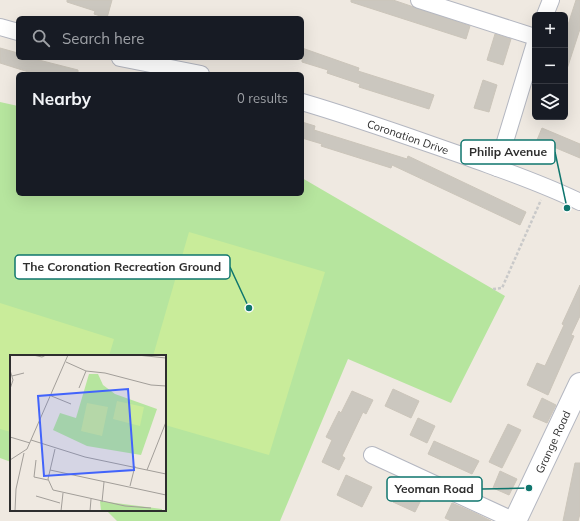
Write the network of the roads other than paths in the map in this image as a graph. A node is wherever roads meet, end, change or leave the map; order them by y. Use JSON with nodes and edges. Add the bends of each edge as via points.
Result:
{"nodes":[{"id":1,"x":419,"y":0,"type":"edge"},
{"id":2,"x":551,"y":0,"type":"edge"},
{"id":3,"x":546,"y":12,"type":"edge"},
{"id":4,"x":0,"y":27,"type":"edge"},
{"id":5,"x":16,"y":31,"type":"edge"},
{"id":6,"x":532,"y":36,"type":"edge"},
{"id":7,"x":533,"y":48,"type":"edge"},
{"id":8,"x":130,"y":60,"type":"edge"},
{"id":9,"x":191,"y":72,"type":"edge"},
{"id":10,"x":304,"y":103,"type":"edge"},
{"id":11,"x":497,"y":168,"type":"junction"},
{"id":12,"x":580,"y":202,"type":"edge"},
{"id":13,"x":580,"y":384,"type":"edge"},
{"id":14,"x":372,"y":455,"type":"dead end"},
{"id":15,"x":515,"y":521,"type":"edge"}],
"edges":[{"from":1,"to":6,"type":"street"},
{"from":2,"to":3,"type":"street"},
{"from":4,"to":5,"type":"street"},
{"from":7,"to":11,"type":"street"},
{"from":8,"to":9,"type":"street"},
{"from":10,"to":11,"type":"street","name":"Coronation Drive"},
{"from":11,"to":12,"type":"street","name":"Coronation Drive"},
{"from":13,"to":15,"type":"street","name":"Grange Road"},
{"from":14,"to":15,"type":"street"}]}
